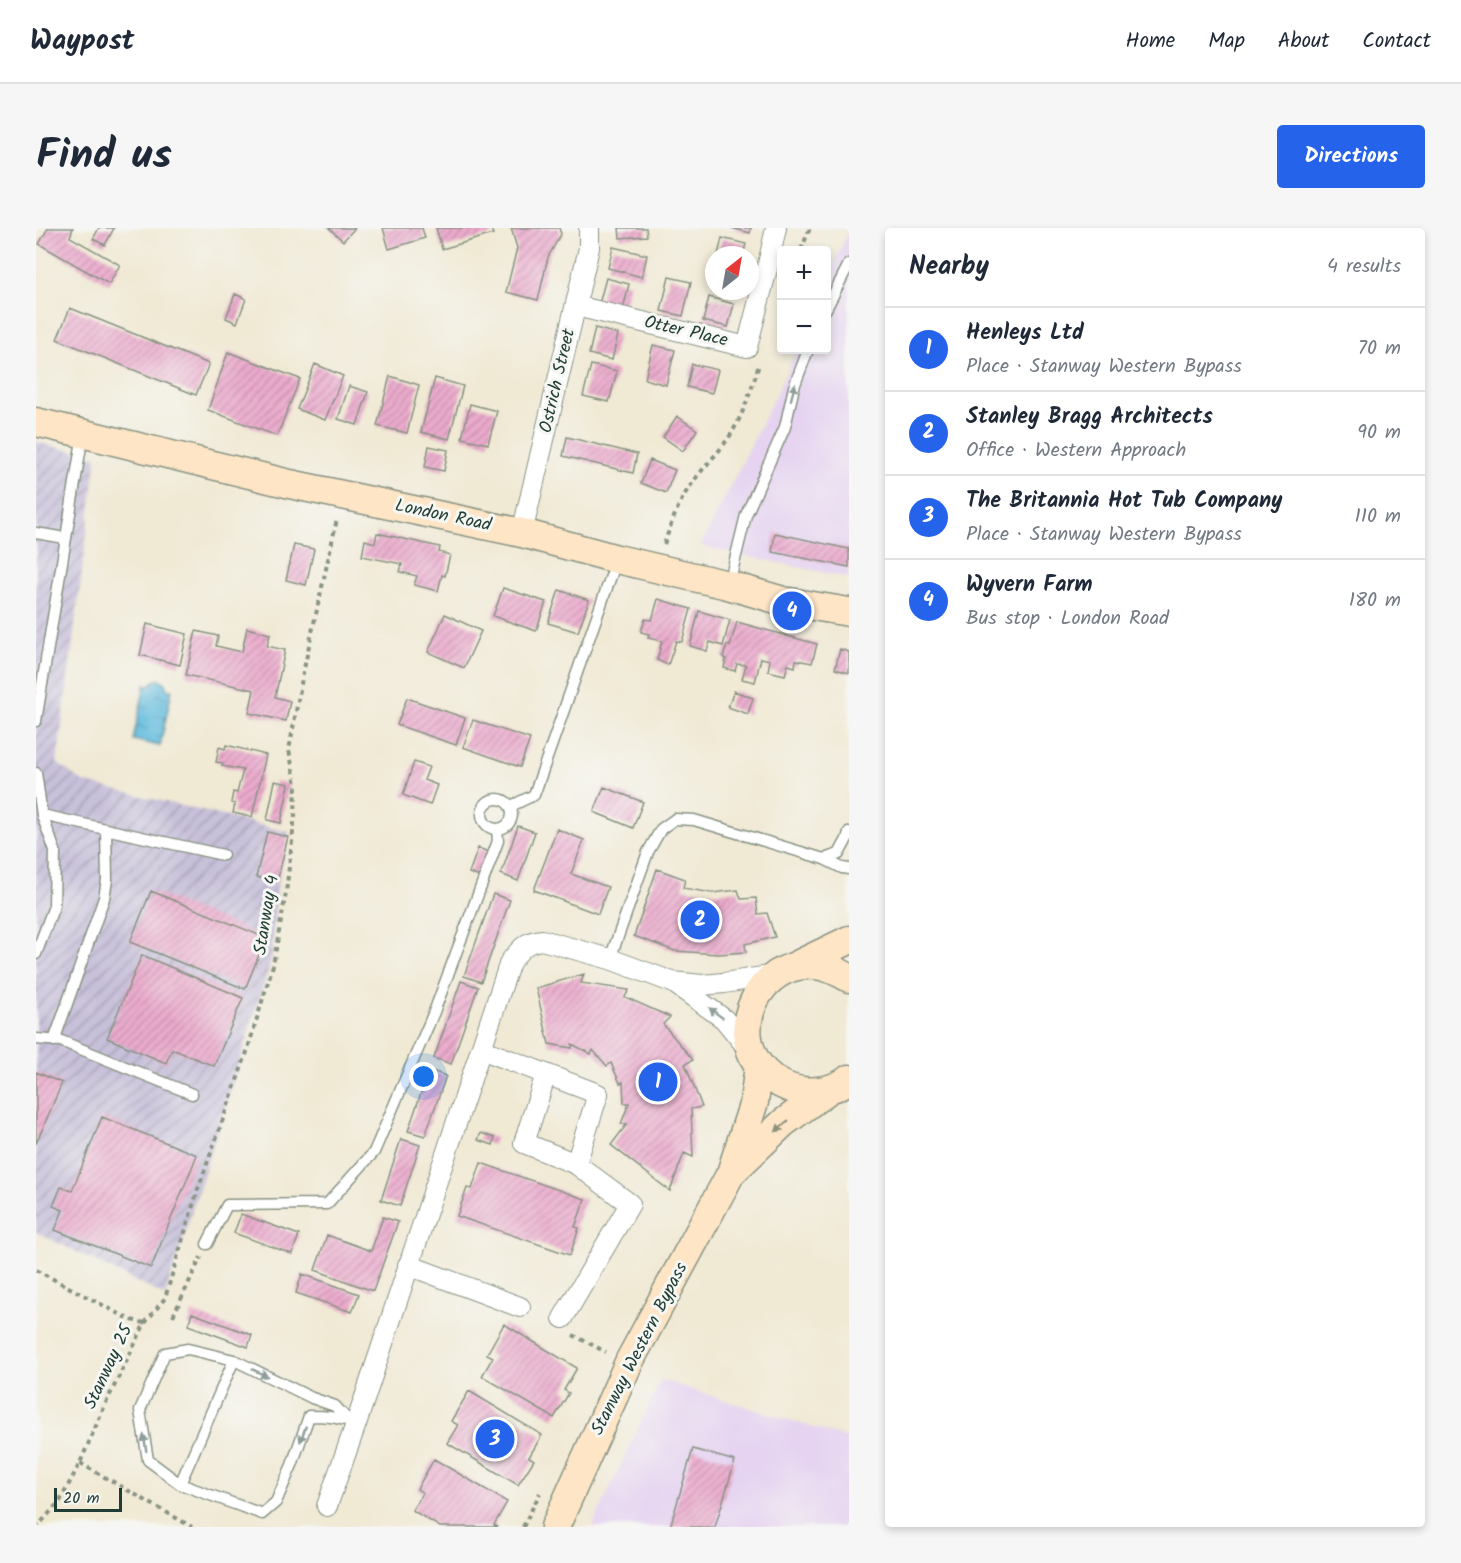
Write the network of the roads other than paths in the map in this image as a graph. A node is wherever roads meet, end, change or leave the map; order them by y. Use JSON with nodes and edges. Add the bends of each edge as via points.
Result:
{"nodes":[{"id":1,"x":589,"y":228,"type":"edge"},
{"id":2,"x":776,"y":228,"type":"edge"},
{"id":3,"x":849,"y":264,"type":"edge"},
{"id":4,"x":831,"y":300,"type":"edge"},
{"id":5,"x":576,"y":306,"type":"junction"},
{"id":6,"x":807,"y":354,"type":"edge"},
{"id":7,"x":36,"y":422,"type":"edge"},
{"id":8,"x":83,"y":434,"type":"junction"},
{"id":9,"x":36,"y":533,"type":"edge"},
{"id":10,"x":522,"y":533,"type":"junction"},
{"id":11,"x":65,"y":538,"type":"junction"},
{"id":12,"x":617,"y":559,"type":"junction"},
{"id":13,"x":728,"y":585,"type":"junction"},
{"id":14,"x":849,"y":612,"type":"edge"},
{"id":15,"x":36,"y":721,"type":"edge"},
{"id":16,"x":36,"y":773,"type":"edge"},
{"id":17,"x":511,"y":806,"type":"junction"},
{"id":18,"x":42,"y":815,"type":"junction"},
{"id":19,"x":106,"y":829,"type":"junction"},
{"id":20,"x":497,"y":829,"type":"junction"},
{"id":21,"x":849,"y":832,"type":"edge"},
{"id":22,"x":223,"y":855,"type":"dead end"},
{"id":23,"x":824,"y":859,"type":"junction"},
{"id":24,"x":849,"y":869,"type":"edge"},
{"id":25,"x":849,"y":940,"type":"edge"},
{"id":26,"x":36,"y":954,"type":"edge"},
{"id":27,"x":610,"y":959,"type":"junction"},
{"id":28,"x":784,"y":971,"type":"junction"},
{"id":29,"x":849,"y":978,"type":"edge"},
{"id":30,"x":672,"y":982,"type":"junction"},
{"id":31,"x":36,"y":1039,"type":"edge"},
{"id":32,"x":54,"y":1041,"type":"junction"},
{"id":33,"x":481,"y":1049,"type":"junction"},
{"id":34,"x":755,"y":1060,"type":"junction"},
{"id":35,"x":546,"y":1074,"type":"junction"},
{"id":36,"x":843,"y":1083,"type":"edge"},
{"id":37,"x":192,"y":1094,"type":"dead end"},
{"id":38,"x":576,"y":1164,"type":"junction"},
{"id":39,"x":731,"y":1173,"type":"junction"},
{"id":40,"x":207,"y":1244,"type":"road end"},
{"id":41,"x":408,"y":1265,"type":"junction"},
{"id":42,"x":520,"y":1307,"type":"dead end"},
{"id":43,"x":563,"y":1318,"type":"dead end"},
{"id":44,"x":234,"y":1360,"type":"junction"},
{"id":45,"x":352,"y":1422,"type":"junction"},
{"id":46,"x":180,"y":1484,"type":"junction"},
{"id":47,"x":327,"y":1506,"type":"dead end"},
{"id":48,"x":555,"y":1527,"type":"edge"}],
"edges":[{"from":1,"to":5,"type":"street","name":"Ostrich Street"},
{"from":2,"to":5,"type":"street","name":"Otter Place","via":[[747,347]]},
{"from":3,"to":4,"type":"lane"},
{"from":5,"to":10,"type":"street","name":"Ostrich Street"},
{"from":13,"to":6,"type":"lane","one_way":true,"via":[[746,515],[785,427]]},
{"from":7,"to":8,"type":"street","name":"London Road"},
{"from":8,"to":10,"type":"street","name":"London Road","via":[[290,484]]},
{"from":8,"to":11,"type":"lane"},
{"from":9,"to":11,"type":"lane"},
{"from":10,"to":12,"type":"street","name":"London Road"},
{"from":11,"to":15,"type":"lane"},
{"from":12,"to":13,"type":"street","name":"London Road"},
{"from":12,"to":17,"type":"lane","via":[[534,795]]},
{"from":13,"to":14,"type":"street","name":"London Road","via":[[783,601]]},
{"from":16,"to":18,"type":"lane"},
{"from":17,"to":20,"type":"lane","via":[[510,822]]},
{"from":17,"to":20,"type":"lane","via":[[499,798],[485,804],[483,820]]},
{"from":18,"to":19,"type":"lane"},
{"from":18,"to":26,"type":"lane","via":[[55,851],[54,906]]},
{"from":19,"to":22,"type":"lane"},
{"from":19,"to":32,"type":"lane","via":[[104,898]]},
{"from":20,"to":40,"type":"lane","via":[[498,841],[434,1012],[374,1152],[327,1204],[227,1205]]},
{"from":21,"to":23,"type":"lane","via":[[839,854]]},
{"from":23,"to":24,"type":"lane"},
{"from":23,"to":27,"type":"lane","via":[[694,820],[675,819],[661,829],[648,852]]},
{"from":25,"to":28,"type":"street"},
{"from":27,"to":30,"type":"street"},
{"from":27,"to":33,"type":"street","via":[[542,940],[524,945],[510,962]]},
{"from":28,"to":29,"type":"street","via":[[814,965],[834,969]]},
{"from":28,"to":30,"type":"street","via":[[723,983]]},
{"from":28,"to":34,"type":"street","name":"Stanway Western Bypass","via":[[757,993],[748,1016],[747,1035]]},
{"from":34,"to":30,"type":"street","one_way":true,"via":[[724,1019]]},
{"from":31,"to":32,"type":"lane"},
{"from":32,"to":37,"type":"lane"},
{"from":33,"to":35,"type":"street"},
{"from":33,"to":41,"type":"street"},
{"from":34,"to":36,"type":"street","via":[[774,1081],[787,1088],[803,1092]]},
{"from":34,"to":39,"type":"street","name":"Stanway Western Bypass","via":[[754,1102]]},
{"from":35,"to":38,"type":"street","via":[[524,1143]]},
{"from":35,"to":38,"type":"street","via":[[598,1094]]},
{"from":36,"to":39,"type":"street","name":"Stanway Western Bypass","one_way":true,"via":[[783,1124]]},
{"from":38,"to":43,"type":"street","via":[[630,1204]]},
{"from":39,"to":48,"type":"street","name":"Stanway Western Bypass","via":[[630,1360]]},
{"from":41,"to":42,"type":"street"},
{"from":41,"to":45,"type":"street"},
{"from":44,"to":45,"type":"lane","one_way":true,"via":[[335,1406]]},
{"from":44,"to":46,"type":"lane"},
{"from":46,"to":44,"type":"lane","one_way":true,"via":[[148,1460],[140,1410],[165,1353],[188,1349]]},
{"from":45,"to":46,"type":"lane","one_way":true,"via":[[331,1416],[309,1416],[276,1502],[262,1514]]},
{"from":45,"to":47,"type":"street"}]}
